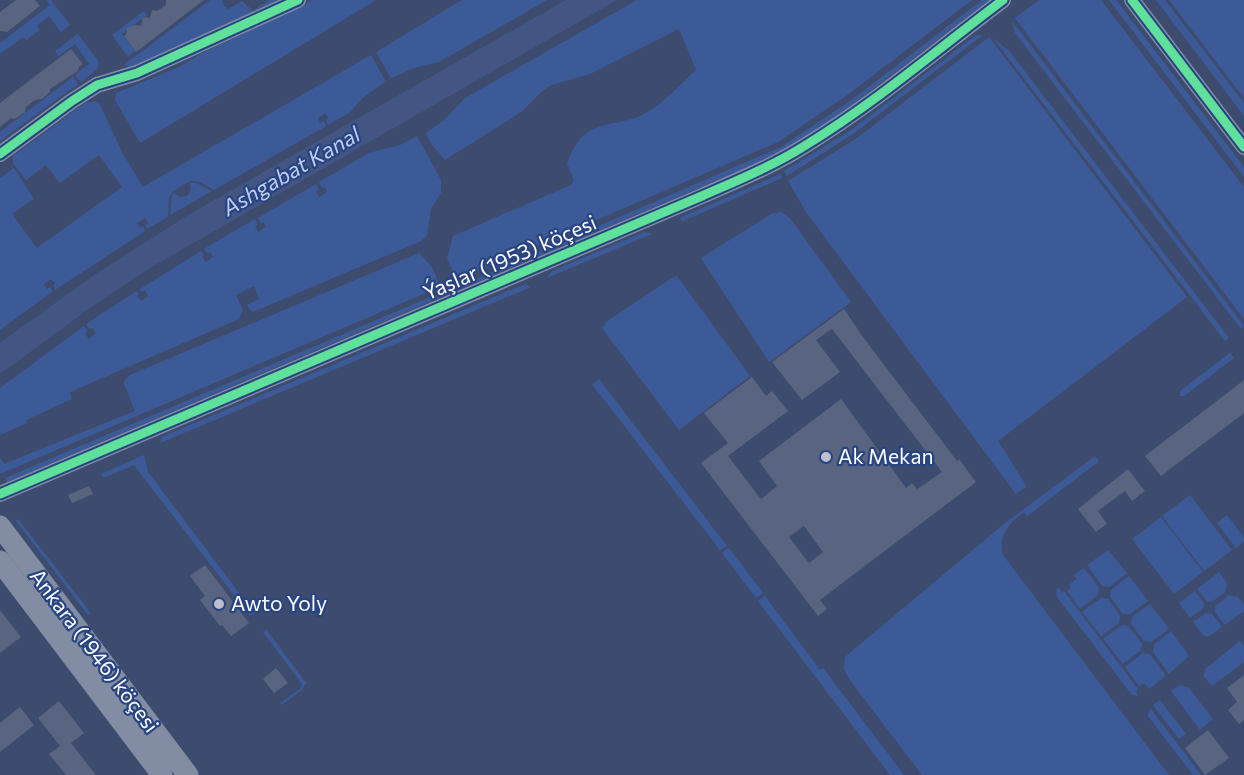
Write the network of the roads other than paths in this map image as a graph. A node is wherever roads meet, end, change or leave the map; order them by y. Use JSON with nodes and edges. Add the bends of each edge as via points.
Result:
{"nodes":[{"id":1,"x":298,"y":0,"type":"edge"},
{"id":2,"x":1003,"y":0,"type":"edge"},
{"id":3,"x":1132,"y":0,"type":"edge"},
{"id":4,"x":1244,"y":147,"type":"edge"},
{"id":5,"x":0,"y":154,"type":"edge"},
{"id":6,"x":0,"y":494,"type":"edge"},
{"id":7,"x":0,"y":526,"type":"edge"},
{"id":8,"x":0,"y":561,"type":"edge"},
{"id":9,"x":162,"y":775,"type":"edge"},
{"id":10,"x":188,"y":775,"type":"edge"}],
"edges":[{"from":1,"to":5,"type":"street","via":[[137,73],[97,86]]},
{"from":2,"to":6,"type":"street","name":"Ýaşlar (1953) köçesi","via":[[857,110],[779,161]]},
{"from":3,"to":4,"type":"street"},
{"from":7,"to":10,"type":"main road","name":"Ankara (1946) köçesi"},
{"from":8,"to":9,"type":"main road","name":"Ankara (1946) köçesi"}]}
